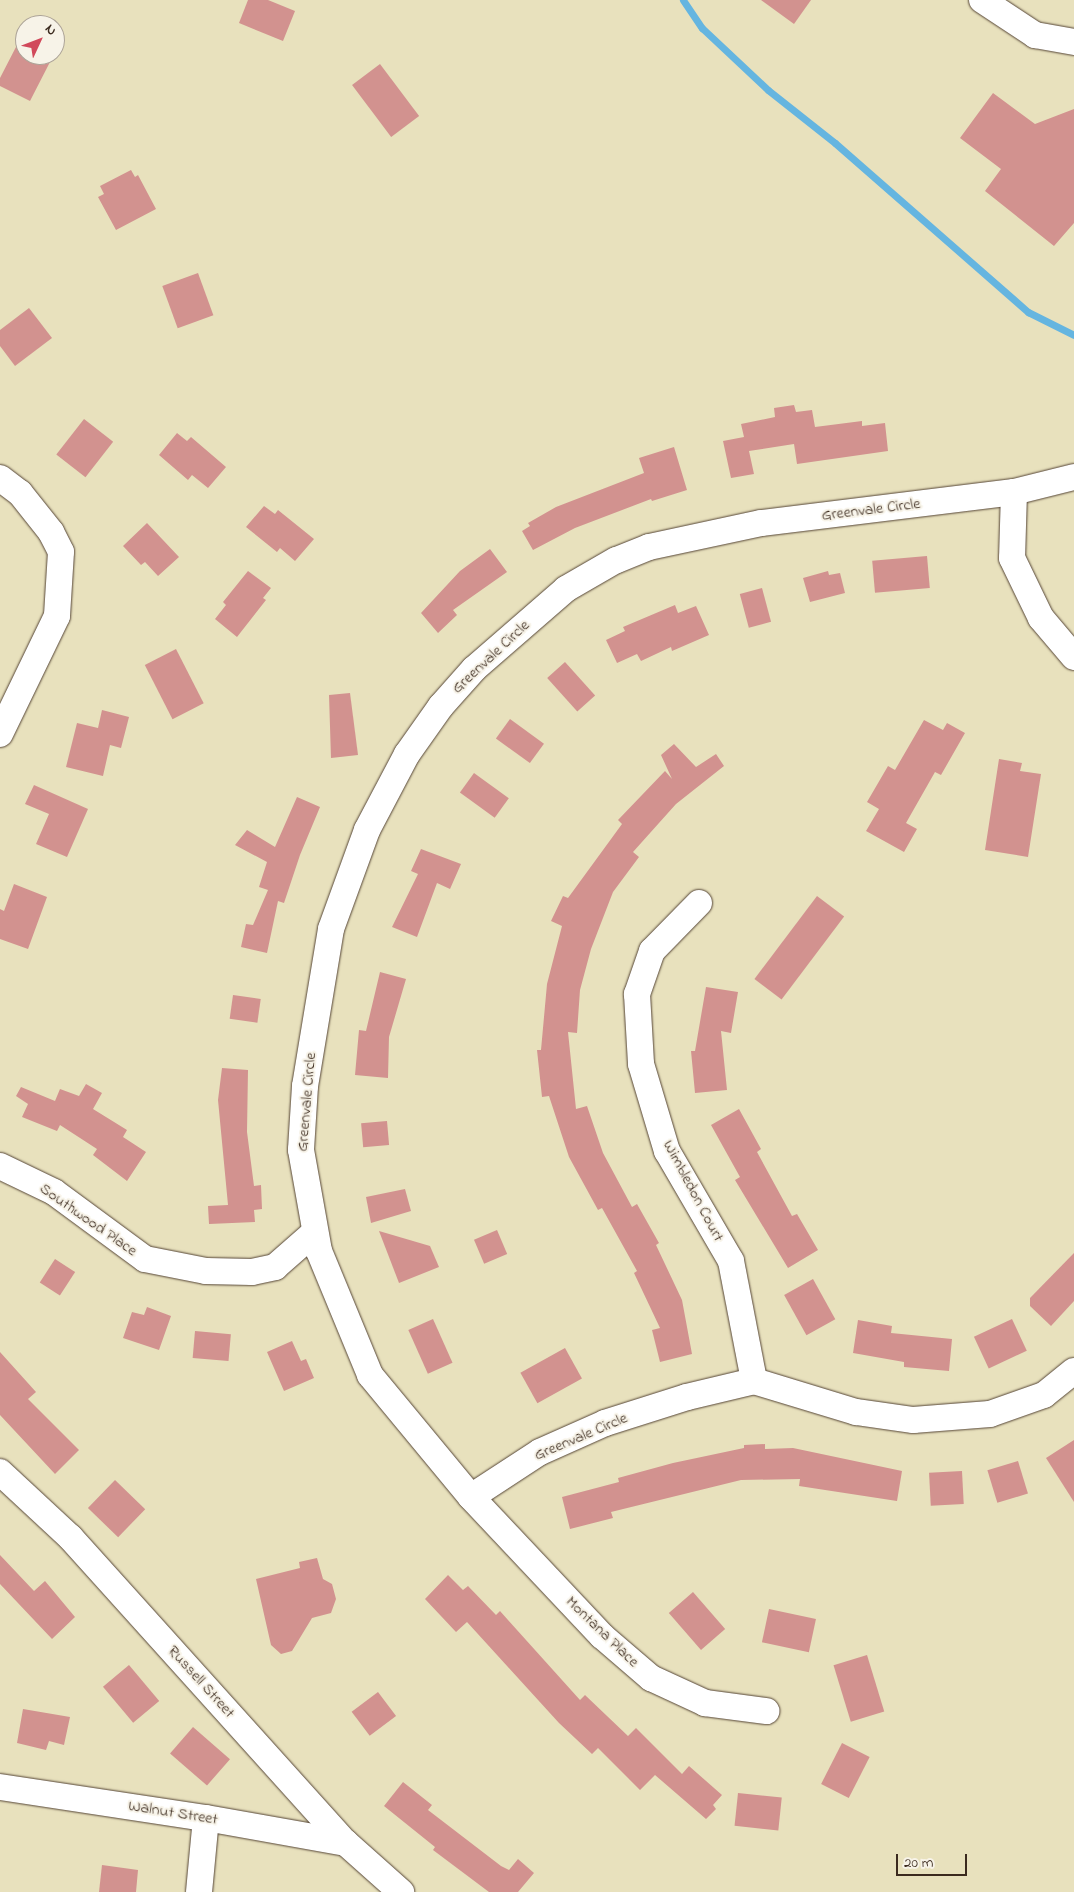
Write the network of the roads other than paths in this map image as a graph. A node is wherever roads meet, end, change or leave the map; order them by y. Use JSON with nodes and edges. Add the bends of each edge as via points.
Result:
{"nodes":[{"id":1,"x":982,"y":0,"type":"edge"},
{"id":2,"x":1074,"y":42,"type":"edge"},
{"id":3,"x":1074,"y":476,"type":"edge"},
{"id":4,"x":0,"y":478,"type":"edge"},
{"id":5,"x":1014,"y":492,"type":"junction"},
{"id":6,"x":1074,"y":657,"type":"edge"},
{"id":7,"x":0,"y":734,"type":"edge"},
{"id":8,"x":699,"y":903,"type":"dead end"},
{"id":9,"x":0,"y":1166,"type":"edge"},
{"id":10,"x":315,"y":1232,"type":"junction"},
{"id":11,"x":1074,"y":1371,"type":"edge"},
{"id":12,"x":754,"y":1380,"type":"junction"},
{"id":13,"x":0,"y":1472,"type":"edge"},
{"id":14,"x":471,"y":1497,"type":"junction"},
{"id":15,"x":766,"y":1711,"type":"dead end"},
{"id":16,"x":0,"y":1787,"type":"edge"},
{"id":17,"x":206,"y":1818,"type":"junction"},
{"id":18,"x":346,"y":1843,"type":"junction"},
{"id":19,"x":199,"y":1892,"type":"edge"},
{"id":20,"x":401,"y":1892,"type":"edge"}],
"edges":[{"from":1,"to":2,"type":"street","via":[[1035,35]]},
{"from":3,"to":5,"type":"street","name":"Greenvale Circle"},
{"from":4,"to":7,"type":"street","via":[[20,493],[51,532],[61,552],[57,616]]},
{"from":5,"to":6,"type":"street","via":[[1012,558],[1041,618]]},
{"from":5,"to":10,"type":"street","name":"Greenvale Circle","via":[[761,523],[649,547],[616,560],[566,589],[474,669],[441,706],[403,762],[367,830],[331,929],[306,1086],[301,1150]]},
{"from":8,"to":12,"type":"street","name":"Wimbledon Court","via":[[652,951],[637,994],[641,1064],[667,1151],[731,1260]]},
{"from":9,"to":10,"type":"street","name":"Southwood Place","via":[[54,1192],[145,1259],[206,1271],[252,1272],[276,1267]]},
{"from":10,"to":14,"type":"street","name":"Greenvale Circle","via":[[319,1251],[370,1375]]},
{"from":11,"to":12,"type":"street","via":[[1044,1394],[990,1414],[913,1420],[856,1412]]},
{"from":12,"to":14,"type":"street","name":"Greenvale Circle","via":[[605,1423],[540,1452]]},
{"from":13,"to":18,"type":"street","name":"Russell Street","via":[[70,1537]]},
{"from":14,"to":15,"type":"street","name":"Montana Place","via":[[602,1636],[651,1678],[705,1703]]},
{"from":16,"to":17,"type":"street","name":"Walnut Street"},
{"from":17,"to":18,"type":"street","name":"Walnut Street"},
{"from":17,"to":19,"type":"street"},
{"from":18,"to":20,"type":"street","name":"Russell Street"}]}
